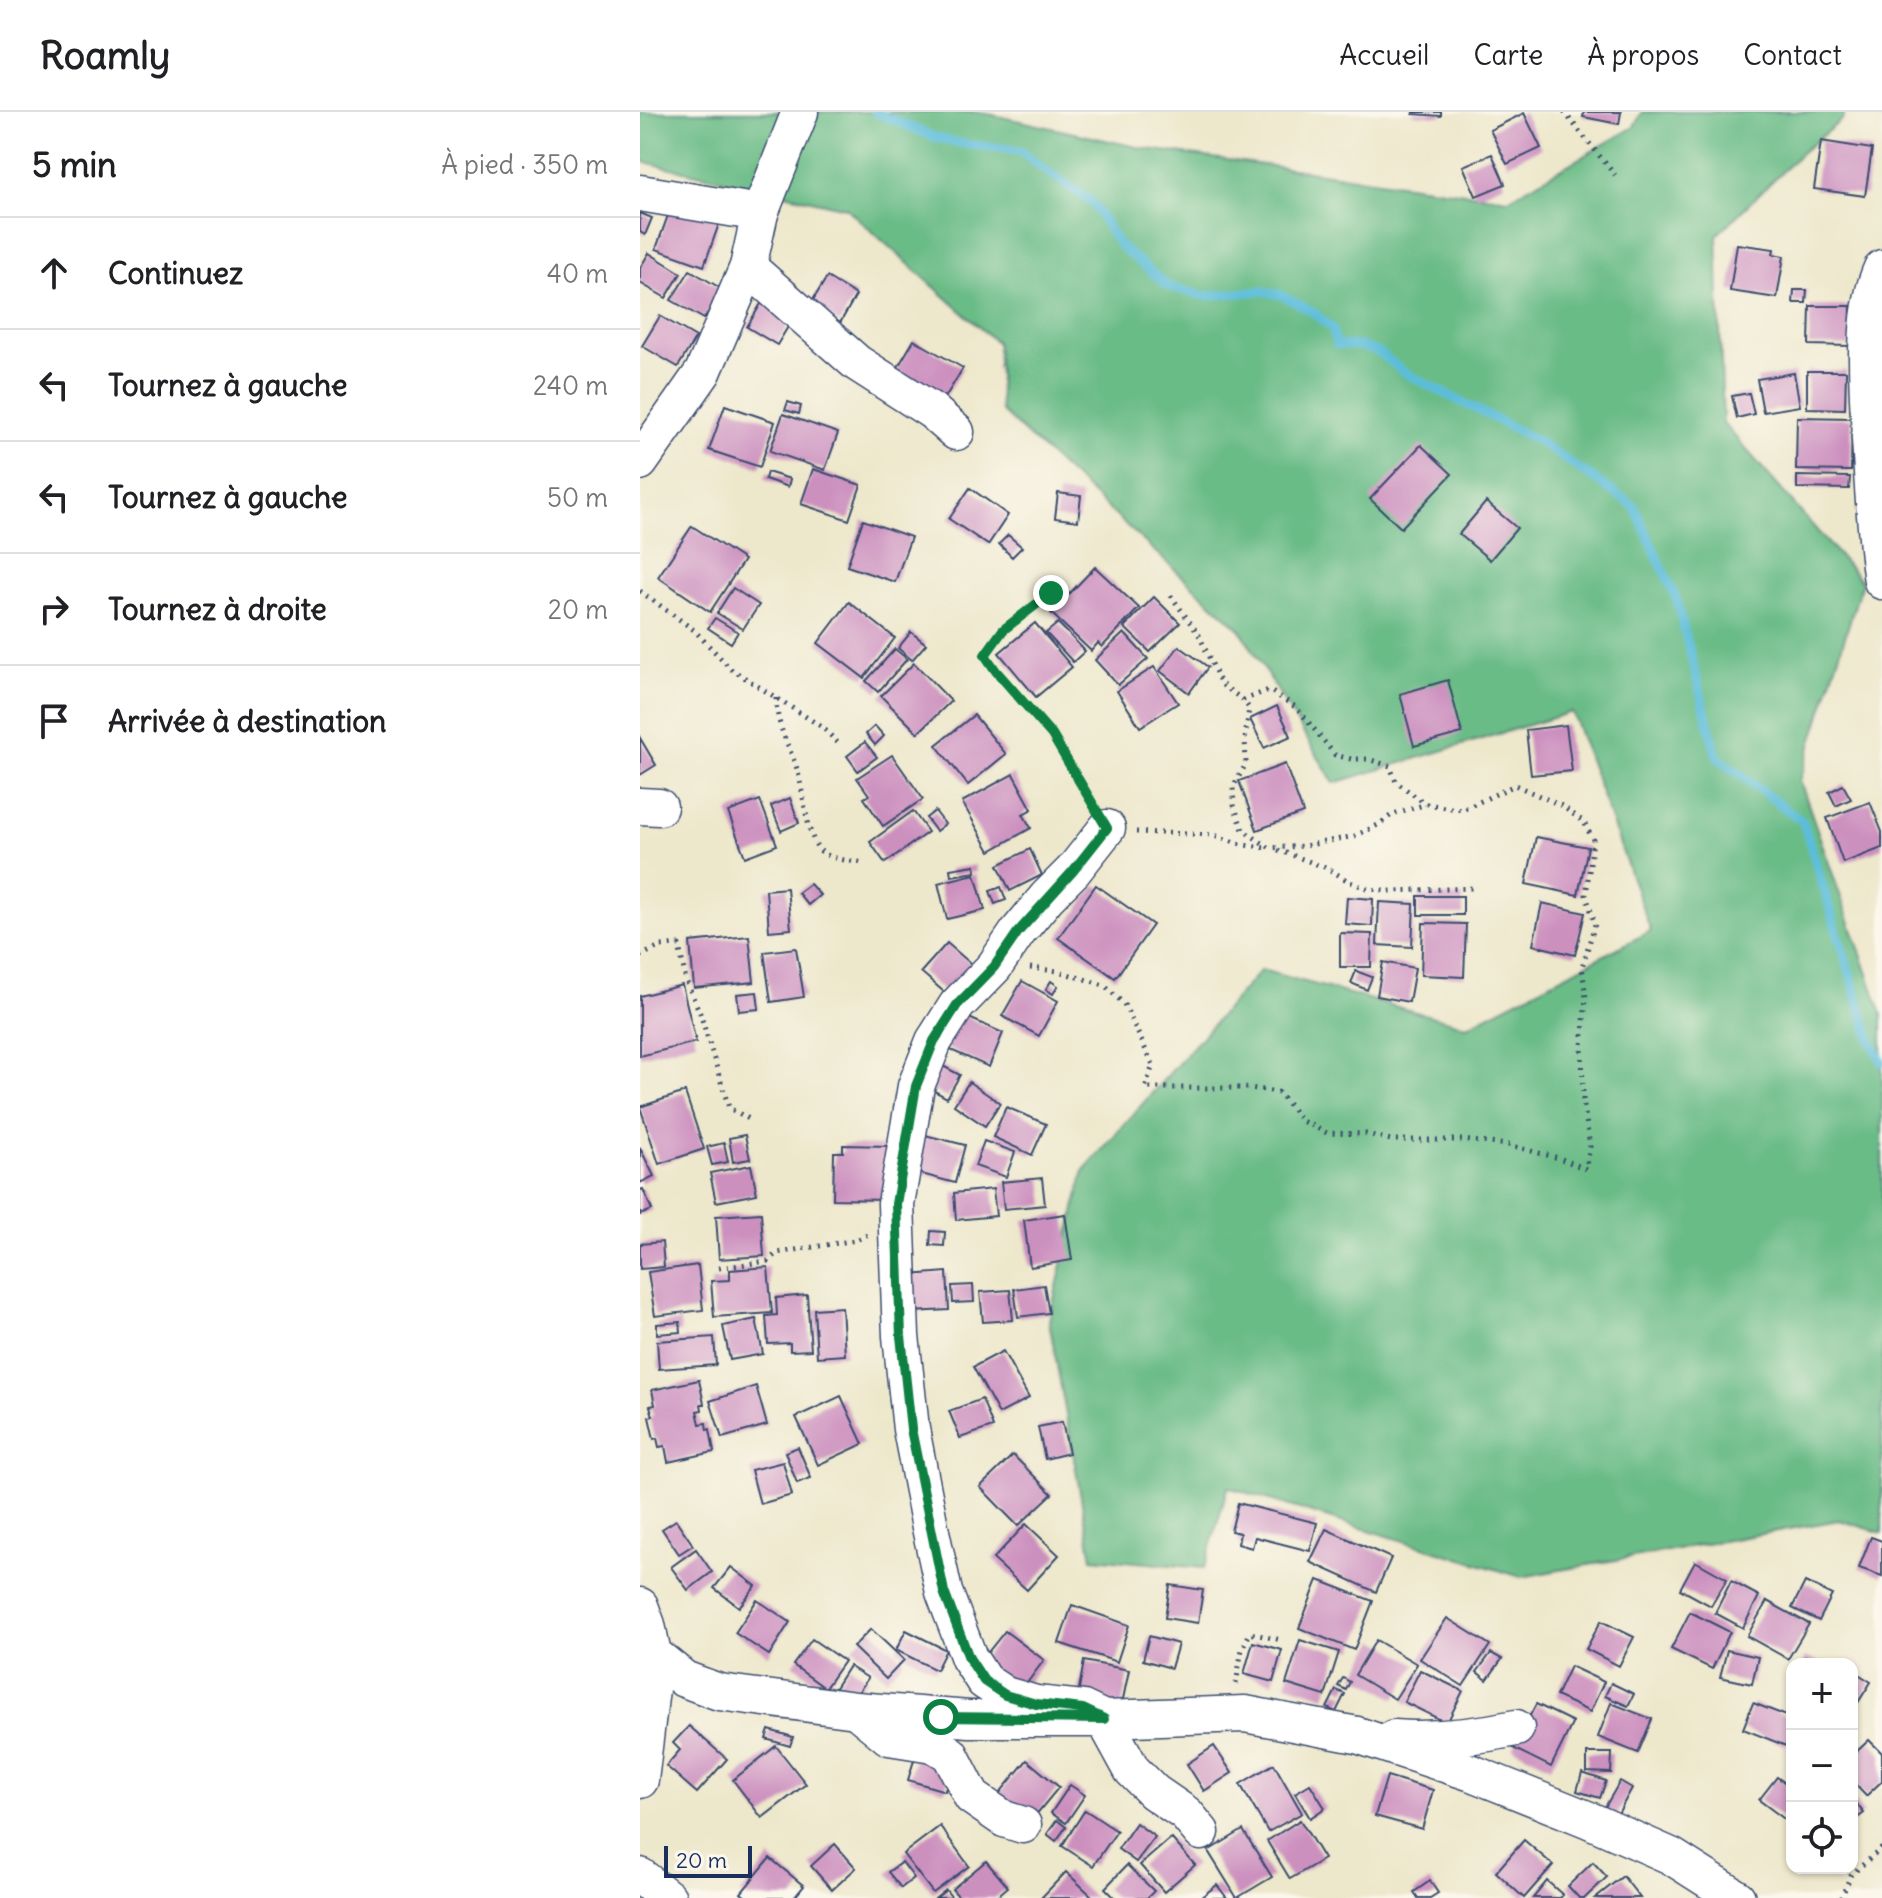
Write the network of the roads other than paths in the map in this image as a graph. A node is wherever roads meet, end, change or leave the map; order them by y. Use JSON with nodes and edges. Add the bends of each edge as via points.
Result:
{"nodes":[{"id":1,"x":800,"y":112,"type":"edge"},
{"id":2,"x":640,"y":193,"type":"edge"},
{"id":3,"x":760,"y":213,"type":"junction"},
{"id":4,"x":748,"y":267,"type":"junction"},
{"id":5,"x":1882,"y":268,"type":"edge"},
{"id":6,"x":1875,"y":388,"type":"edge"},
{"id":7,"x":956,"y":432,"type":"dead end"},
{"id":8,"x":640,"y":462,"type":"edge"},
{"id":9,"x":1882,"y":581,"type":"edge"},
{"id":10,"x":1107,"y":828,"type":"road end"},
{"id":11,"x":640,"y":1606,"type":"edge"},
{"id":12,"x":653,"y":1654,"type":"junction"},
{"id":13,"x":856,"y":1710,"type":"junction"},
{"id":14,"x":1104,"y":1719,"type":"junction"},
{"id":15,"x":1516,"y":1728,"type":"dead end"},
{"id":16,"x":1357,"y":1735,"type":"junction"},
{"id":17,"x":640,"y":1780,"type":"edge"},
{"id":18,"x":1023,"y":1825,"type":"dead end"},
{"id":19,"x":1201,"y":1832,"type":"dead end"},
{"id":20,"x":640,"y":1876,"type":"edge"},
{"id":21,"x":668,"y":1898,"type":"edge"},
{"id":22,"x":1737,"y":1898,"type":"edge"}],
"edges":[{"from":1,"to":3,"type":"street"},
{"from":2,"to":3,"type":"street"},
{"from":3,"to":4,"type":"street"},
{"from":4,"to":7,"type":"street","via":[[857,363]]},
{"from":4,"to":8,"type":"street","via":[[703,372]]},
{"from":5,"to":6,"type":"street","via":[[1870,306]]},
{"from":6,"to":9,"type":"street","via":[[1872,484]]},
{"from":10,"to":14,"type":"street","via":[[957,1005],[934,1041],[916,1086],[896,1204],[911,1429],[944,1592],[964,1647],[984,1681],[1005,1695],[1083,1709]]},
{"from":11,"to":12,"type":"street"},
{"from":12,"to":13,"type":"street","via":[[684,1679],[719,1692]]},
{"from":12,"to":17,"type":"street"},
{"from":13,"to":14,"type":"street","via":[[969,1719]]},
{"from":13,"to":18,"type":"street","via":[[889,1737],[933,1744],[950,1754],[972,1797]]},
{"from":14,"to":16,"type":"street","via":[[1245,1714]]},
{"from":14,"to":19,"type":"street","via":[[1132,1770]]},
{"from":15,"to":16,"type":"street","via":[[1440,1737]]},
{"from":16,"to":22,"type":"street","via":[[1472,1773],[1598,1824],[1671,1856]]},
{"from":20,"to":21,"type":"street"}]}
